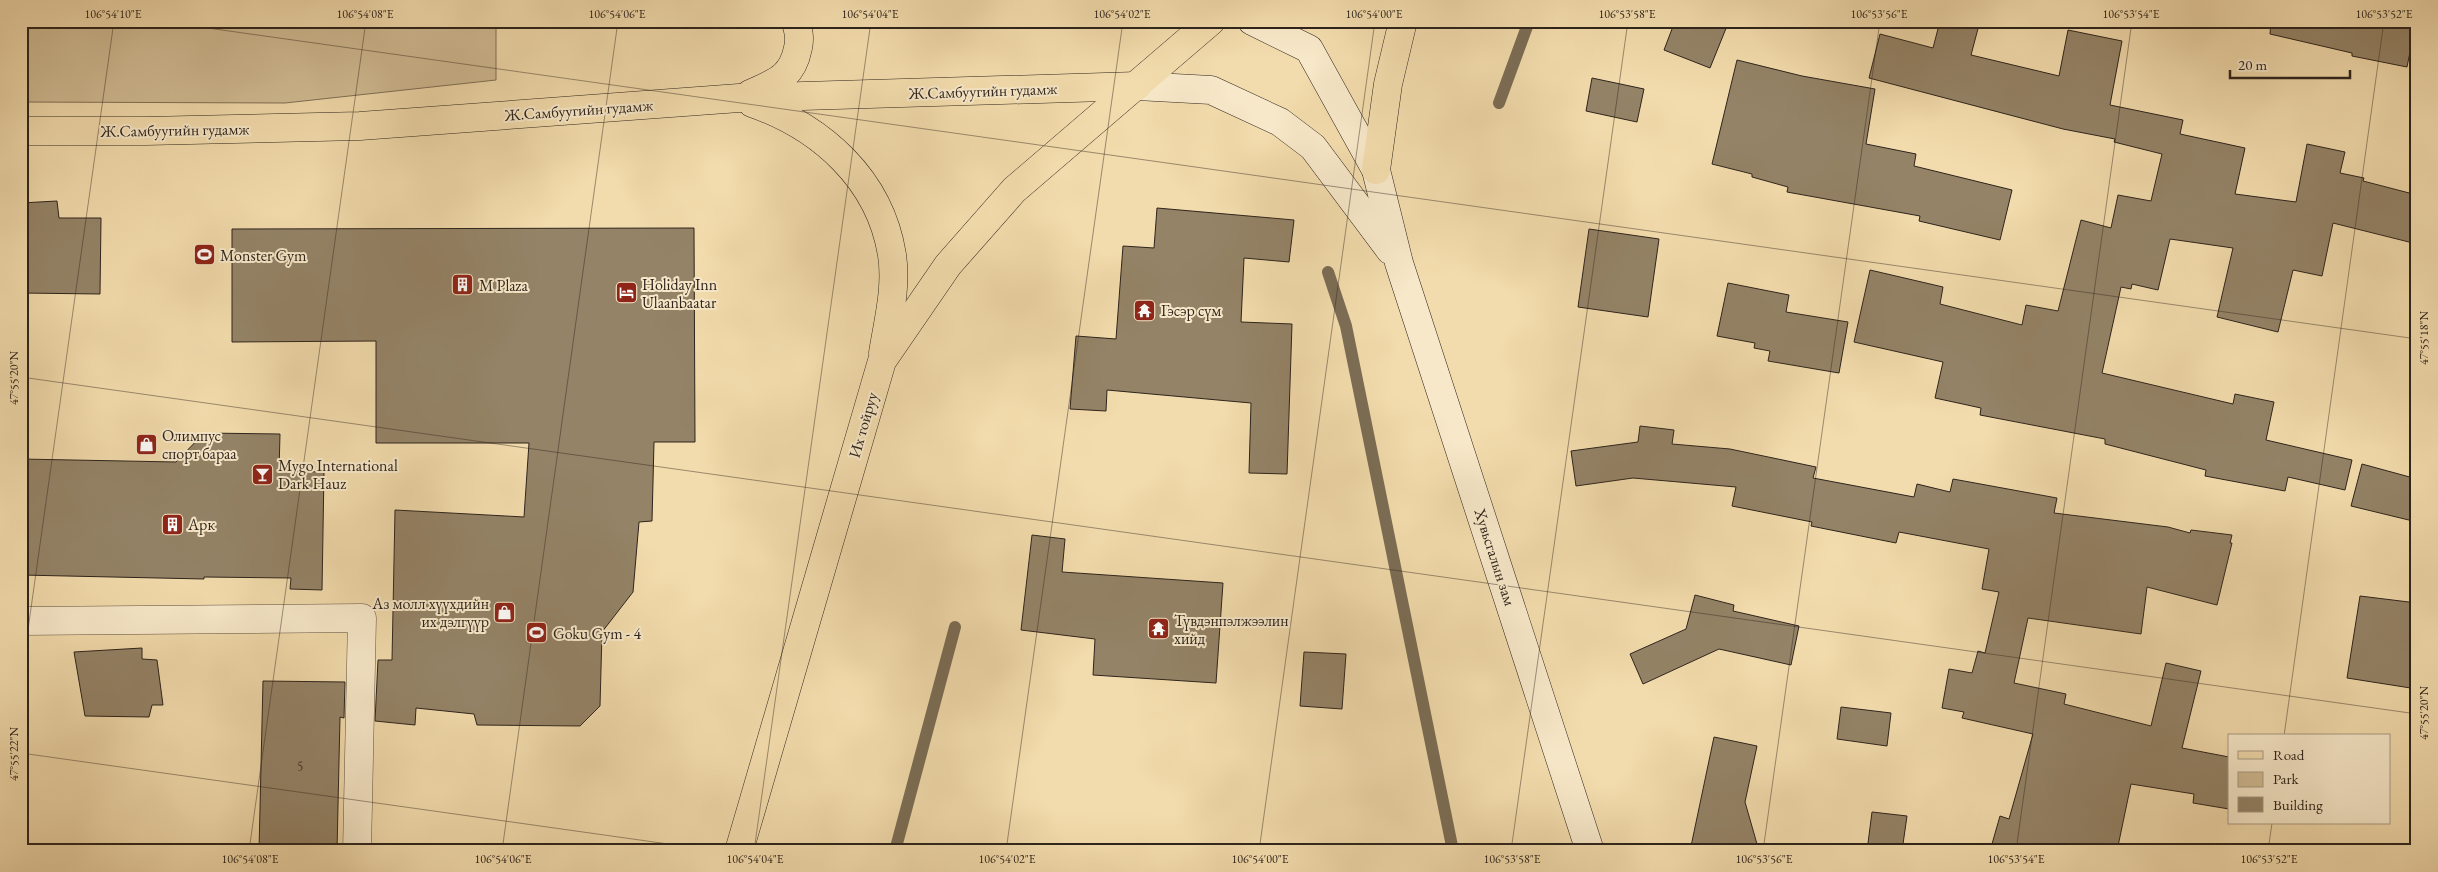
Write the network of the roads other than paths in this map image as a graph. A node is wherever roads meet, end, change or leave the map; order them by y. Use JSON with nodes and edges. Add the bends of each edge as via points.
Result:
{"nodes":[{"id":1,"x":795,"y":21,"type":"edge"},
{"id":2,"x":1211,"y":21,"type":"edge"},
{"id":3,"x":1252,"y":21,"type":"edge"},
{"id":4,"x":1403,"y":21,"type":"edge"},
{"id":5,"x":1137,"y":86,"type":"junction"},
{"id":6,"x":739,"y":98,"type":"junction"},
{"id":7,"x":21,"y":131,"type":"edge"},
{"id":8,"x":1376,"y":170,"type":"junction"},
{"id":9,"x":1399,"y":263,"type":"junction"},
{"id":10,"x":882,"y":361,"type":"junction"},
{"id":11,"x":21,"y":621,"type":"edge"},
{"id":12,"x":357,"y":851,"type":"edge"},
{"id":13,"x":739,"y":851,"type":"edge"},
{"id":14,"x":1590,"y":851,"type":"edge"}],
"edges":[{"from":1,"to":6,"type":"main road","via":[[799,44],[795,65],[781,78]]},
{"from":2,"to":5,"type":"main road","name":"Их тойруу"},
{"from":3,"to":8,"type":"main road","via":[[1309,49]]},
{"from":4,"to":8,"type":"main road","via":[[1388,84]]},
{"from":5,"to":6,"type":"main road","name":"Ж.Самбуугийн гудамж"},
{"from":5,"to":9,"type":"main road","via":[[1211,90],[1280,122],[1314,147]]},
{"from":5,"to":10,"type":"main road","name":"Их тойруу","via":[[1014,190],[948,265]]},
{"from":6,"to":7,"type":"main road","name":"Ж.Самбуугийн гудамж","via":[[360,126]]},
{"from":6,"to":10,"type":"main road","via":[[779,112],[822,138],[846,159],[866,188],[882,218],[892,255],[893,295]]},
{"from":8,"to":9,"type":"main road"},
{"from":9,"to":14,"type":"main road","name":"Хувьсгалын зам"},
{"from":10,"to":13,"type":"main road","name":"Их тойруу"},
{"from":11,"to":12,"type":"main road","via":[[362,618]]}]}
